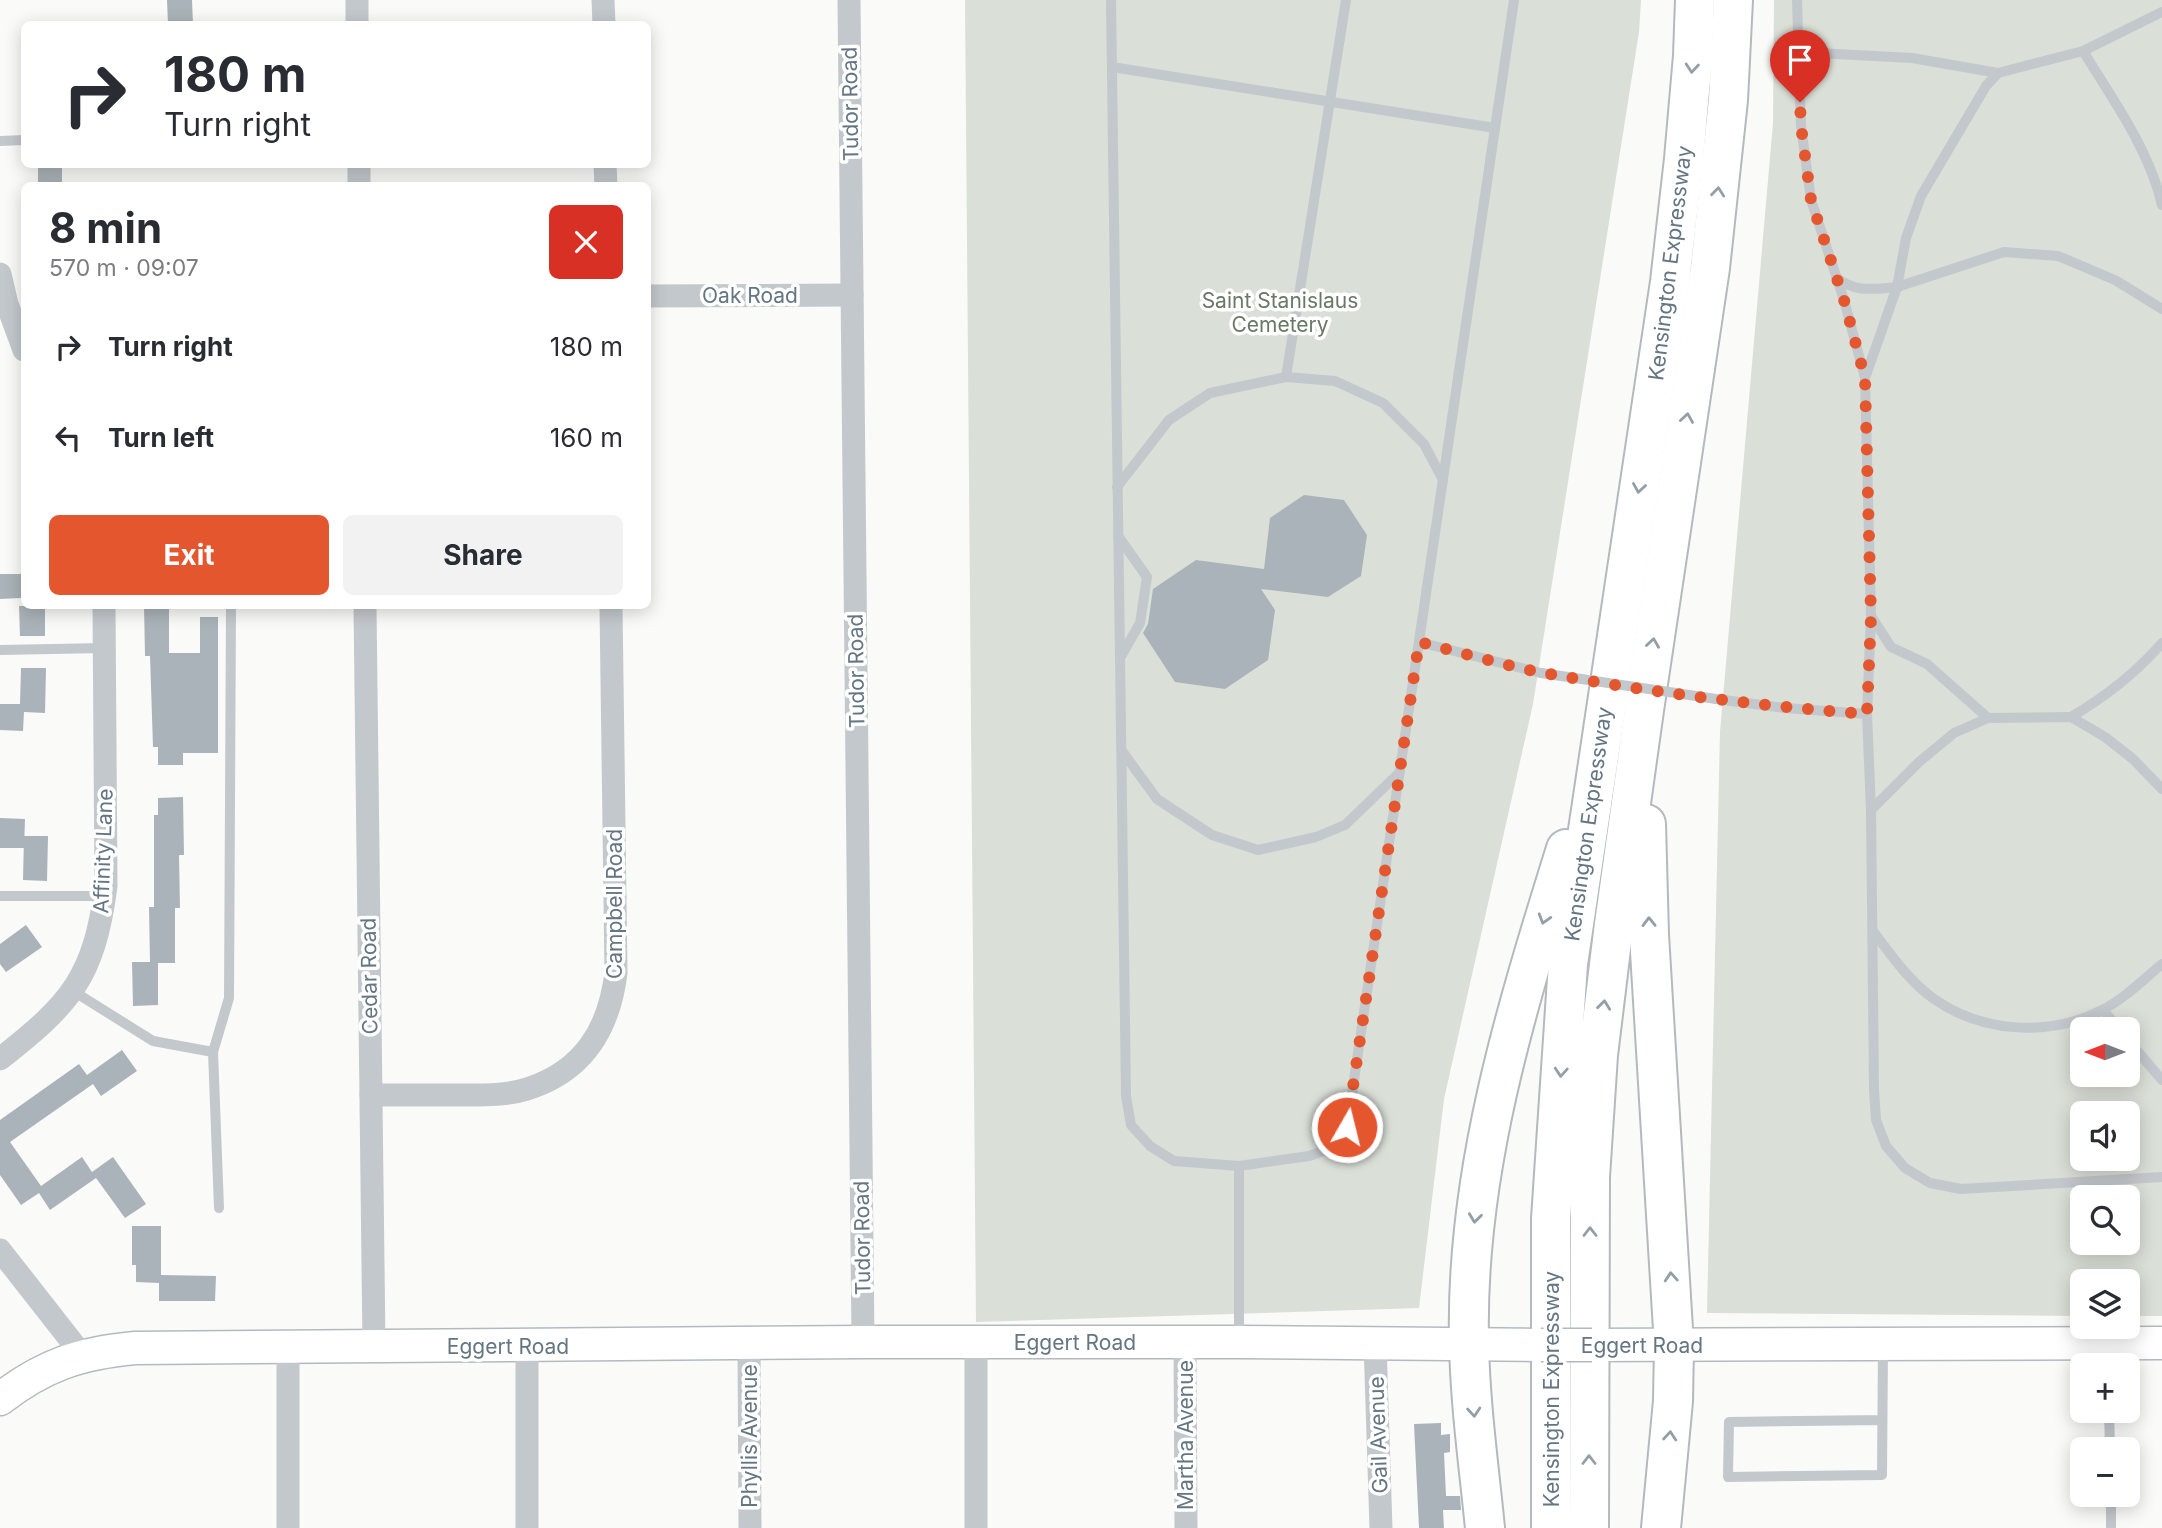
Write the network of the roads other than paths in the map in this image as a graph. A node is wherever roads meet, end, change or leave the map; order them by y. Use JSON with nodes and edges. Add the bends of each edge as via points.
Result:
{"nodes":[{"id":1,"x":357,"y":0,"type":"edge"},
{"id":2,"x":603,"y":0,"type":"edge"},
{"id":3,"x":849,"y":0,"type":"edge"},
{"id":4,"x":1111,"y":0,"type":"edge"},
{"id":5,"x":1346,"y":0,"type":"edge"},
{"id":6,"x":1514,"y":0,"type":"edge"},
{"id":7,"x":1695,"y":0,"type":"edge"},
{"id":8,"x":1733,"y":0,"type":"edge"},
{"id":9,"x":1797,"y":0,"type":"edge"},
{"id":10,"x":2162,"y":12,"type":"edge"},
{"id":11,"x":357,"y":21,"type":"edge"},
{"id":12,"x":604,"y":21,"type":"edge"},
{"id":13,"x":2083,"y":51,"type":"junction"},
{"id":14,"x":1798,"y":52,"type":"junction"},
{"id":15,"x":1112,"y":67,"type":"junction"},
{"id":16,"x":1998,"y":73,"type":"junction"},
{"id":17,"x":1330,"y":102,"type":"junction"},
{"id":18,"x":1496,"y":128,"type":"junction"},
{"id":19,"x":0,"y":141,"type":"edge"},
{"id":20,"x":21,"y":141,"type":"edge"},
{"id":21,"x":2162,"y":205,"type":"edge"},
{"id":22,"x":0,"y":274,"type":"edge"},
{"id":23,"x":1836,"y":278,"type":"junction"},
{"id":24,"x":1896,"y":287,"type":"junction"},
{"id":25,"x":852,"y":295,"type":"junction"},
{"id":26,"x":651,"y":296,"type":"edge"},
{"id":27,"x":2162,"y":309,"type":"edge"},
{"id":28,"x":21,"y":342,"type":"edge"},
{"id":29,"x":1286,"y":377,"type":"junction"},
{"id":30,"x":1865,"y":378,"type":"junction"},
{"id":31,"x":1443,"y":480,"type":"junction"},
{"id":32,"x":1117,"y":487,"type":"junction"},
{"id":33,"x":1118,"y":536,"type":"junction"},
{"id":34,"x":104,"y":609,"type":"edge"},
{"id":35,"x":231,"y":609,"type":"edge"},
{"id":36,"x":365,"y":609,"type":"edge"},
{"id":37,"x":611,"y":609,"type":"edge"},
{"id":38,"x":1871,"y":616,"type":"junction"},
{"id":39,"x":1419,"y":642,"type":"junction"},
{"id":40,"x":2162,"y":643,"type":"edge"},
{"id":41,"x":104,"y":648,"type":"junction"},
{"id":42,"x":0,"y":650,"type":"edge"},
{"id":43,"x":1120,"y":659,"type":"junction"},
{"id":44,"x":1644,"y":710,"type":"junction"},
{"id":45,"x":1867,"y":714,"type":"junction"},
{"id":46,"x":2071,"y":717,"type":"junction"},
{"id":47,"x":1988,"y":718,"type":"junction"},
{"id":48,"x":1601,"y":736,"type":"junction"},
{"id":49,"x":1121,"y":751,"type":"junction"},
{"id":50,"x":1400,"y":772,"type":"junction"},
{"id":51,"x":2162,"y":789,"type":"edge"},
{"id":52,"x":1871,"y":810,"type":"junction"},
{"id":53,"x":105,"y":896,"type":"junction"},
{"id":54,"x":0,"y":897,"type":"edge"},
{"id":55,"x":1873,"y":932,"type":"junction"},
{"id":56,"x":2162,"y":964,"type":"edge"},
{"id":57,"x":73,"y":991,"type":"junction"},
{"id":58,"x":2103,"y":1010,"type":"junction"},
{"id":59,"x":2109,"y":1017,"type":"edge"},
{"id":60,"x":213,"y":1052,"type":"junction"},
{"id":61,"x":2140,"y":1054,"type":"edge"},
{"id":62,"x":0,"y":1059,"type":"edge"},
{"id":63,"x":2162,"y":1080,"type":"edge"},
{"id":64,"x":371,"y":1096,"type":"junction"},
{"id":65,"x":1239,"y":1166,"type":"junction"},
{"id":66,"x":2162,"y":1177,"type":"edge"},
{"id":67,"x":219,"y":1208,"type":"dead end"},
{"id":68,"x":0,"y":1250,"type":"edge"},
{"id":69,"x":863,"y":1342,"type":"junction"},
{"id":70,"x":1185,"y":1342,"type":"junction"},
{"id":71,"x":1239,"y":1342,"type":"junction"},
{"id":72,"x":976,"y":1343,"type":"junction"},
{"id":73,"x":1375,"y":1343,"type":"junction"},
{"id":74,"x":2162,"y":1343,"type":"edge"},
{"id":75,"x":749,"y":1344,"type":"junction"},
{"id":76,"x":1473,"y":1344,"type":"junction"},
{"id":77,"x":1883,"y":1344,"type":"junction"},
{"id":78,"x":1665,"y":1345,"type":"junction"},
{"id":79,"x":288,"y":1346,"type":"junction"},
{"id":80,"x":374,"y":1346,"type":"junction"},
{"id":81,"x":527,"y":1346,"type":"junction"},
{"id":82,"x":2086,"y":1353,"type":"edge"},
{"id":83,"x":2114,"y":1353,"type":"edge"},
{"id":84,"x":83,"y":1356,"type":"junction"},
{"id":85,"x":0,"y":1399,"type":"edge"},
{"id":86,"x":1882,"y":1420,"type":"junction"},
{"id":87,"x":2110,"y":1507,"type":"edge"},
{"id":88,"x":288,"y":1528,"type":"edge"},
{"id":89,"x":527,"y":1528,"type":"edge"},
{"id":90,"x":750,"y":1528,"type":"edge"},
{"id":91,"x":976,"y":1528,"type":"edge"},
{"id":92,"x":1186,"y":1528,"type":"edge"},
{"id":93,"x":1381,"y":1528,"type":"edge"},
{"id":94,"x":1485,"y":1528,"type":"edge"},
{"id":95,"x":1551,"y":1528,"type":"edge"},
{"id":96,"x":1589,"y":1528,"type":"edge"},
{"id":97,"x":1661,"y":1528,"type":"edge"},
{"id":98,"x":2111,"y":1528,"type":"edge"}],
"edges":[{"from":1,"to":11,"type":"street"},
{"from":2,"to":12,"type":"street"},
{"from":3,"to":25,"type":"street","name":"Tudor Road"},
{"from":4,"to":15,"type":"lane"},
{"from":5,"to":17,"type":"lane"},
{"from":6,"to":18,"type":"lane"},
{"from":7,"to":48,"type":"highway","name":"Kensington Expressway","one_way":true,"via":[[1670,282]]},
{"from":44,"to":8,"type":"highway","name":"Kensington Expressway","one_way":true,"via":[[1710,268],[1728,100]]},
{"from":9,"to":14,"type":"lane"},
{"from":10,"to":13,"type":"lane"},
{"from":13,"to":16,"type":"lane"},
{"from":13,"to":21,"type":"lane","via":[[2140,146]]},
{"from":14,"to":16,"type":"lane","via":[[1912,58]]},
{"from":14,"to":23,"type":"lane","via":[[1811,200]]},
{"from":15,"to":17,"type":"lane"},
{"from":15,"to":32,"type":"lane"},
{"from":16,"to":24,"type":"lane","via":[[1921,196]]},
{"from":17,"to":18,"type":"lane"},
{"from":17,"to":29,"type":"lane"},
{"from":18,"to":31,"type":"lane"},
{"from":19,"to":20,"type":"lane"},
{"from":22,"to":28,"type":"street"},
{"from":23,"to":24,"type":"lane","via":[[1860,289]]},
{"from":23,"to":30,"type":"lane"},
{"from":24,"to":27,"type":"lane","via":[[2004,252],[2058,256],[2115,279]]},
{"from":24,"to":30,"type":"lane"},
{"from":25,"to":26,"type":"street","name":"Oak Road"},
{"from":25,"to":69,"type":"street","name":"Tudor Road"},
{"from":29,"to":31,"type":"lane","via":[[1335,381],[1383,403],[1424,444]]},
{"from":29,"to":32,"type":"lane","via":[[1210,393],[1169,420]]},
{"from":30,"to":38,"type":"lane"},
{"from":31,"to":39,"type":"lane"},
{"from":32,"to":33,"type":"lane"},
{"from":33,"to":43,"type":"lane"},
{"from":33,"to":43,"type":"lane","via":[[1147,577],[1140,623]]},
{"from":34,"to":41,"type":"street","name":"Affinity Lane"},
{"from":35,"to":60,"type":"lane","via":[[229,998]]},
{"from":36,"to":64,"type":"street","name":"Cedar Road"},
{"from":37,"to":64,"type":"street","name":"Campbell Road","via":[[616,973],[608,1014],[597,1037],[569,1068],[528,1089],[486,1095]]},
{"from":38,"to":45,"type":"lane"},
{"from":38,"to":47,"type":"lane","via":[[1891,647],[1927,664]]},
{"from":39,"to":45,"type":"lane","bridge":true,"via":[[1541,673],[1785,708]]},
{"from":39,"to":50,"type":"lane"},
{"from":40,"to":46,"type":"lane","via":[[2124,681]]},
{"from":41,"to":42,"type":"lane"},
{"from":41,"to":53,"type":"street","name":"Affinity Lane"},
{"from":43,"to":49,"type":"lane"},
{"from":78,"to":44,"type":"highway","one_way":true},
{"from":96,"to":44,"type":"highway","name":"Kensington Expressway","one_way":true,"via":[[1591,1164],[1598,1055]]},
{"from":45,"to":52,"type":"lane"},
{"from":46,"to":47,"type":"lane"},
{"from":46,"to":51,"type":"lane","via":[[2133,759]]},
{"from":47,"to":52,"type":"lane","via":[[1954,733]]},
{"from":48,"to":76,"type":"highway","one_way":true,"via":[[1526,975],[1485,1150],[1472,1243]]},
{"from":48,"to":95,"type":"highway","name":"Kensington Expressway","one_way":true,"via":[[1568,964],[1551,1219]]},
{"from":49,"to":50,"type":"lane","via":[[1157,799],[1212,835],[1258,850],[1316,837],[1345,825]]},
{"from":49,"to":65,"type":"lane","via":[[1130,1125],[1150,1146],[1174,1161]]},
{"from":50,"to":65,"type":"lane","via":[[1347,1127],[1323,1151]]},
{"from":52,"to":55,"type":"lane"},
{"from":53,"to":54,"type":"lane"},
{"from":53,"to":57,"type":"street","name":"Affinity Lane","via":[[95,946]]},
{"from":55,"to":58,"type":"lane","via":[[1910,978],[1964,1016],[2023,1029],[2068,1022]]},
{"from":55,"to":66,"type":"lane","via":[[1876,1120],[1886,1146],[1905,1168],[1930,1183],[1961,1189]]},
{"from":56,"to":58,"type":"lane"},
{"from":57,"to":60,"type":"lane","via":[[153,1041]]},
{"from":57,"to":62,"type":"street","name":"Affinity Lane","via":[[56,1012]]},
{"from":58,"to":59,"type":"lane"},
{"from":60,"to":67,"type":"lane"},
{"from":61,"to":63,"type":"lane"},
{"from":64,"to":80,"type":"street","name":"Cedar Road"},
{"from":65,"to":71,"type":"lane"},
{"from":68,"to":84,"type":"street"},
{"from":69,"to":72,"type":"street","name":"Eggert Road"},
{"from":69,"to":75,"type":"street","name":"Eggert Road"},
{"from":70,"to":71,"type":"street","name":"Eggert Road"},
{"from":70,"to":72,"type":"street","name":"Eggert Road"},
{"from":70,"to":92,"type":"street","name":"Martha Avenue"},
{"from":71,"to":73,"type":"street","name":"Eggert Road"},
{"from":72,"to":91,"type":"street"},
{"from":73,"to":76,"type":"street","name":"Eggert Road"},
{"from":73,"to":93,"type":"street","name":"Gail Avenue"},
{"from":74,"to":83,"type":"street","name":"Eggert Road"},
{"from":75,"to":81,"type":"street","name":"Eggert Road"},
{"from":75,"to":90,"type":"street","name":"Phyllis Avenue"},
{"from":76,"to":78,"type":"street","name":"Eggert Road","bridge":true},
{"from":76,"to":94,"type":"highway","one_way":true},
{"from":77,"to":78,"type":"street","name":"Eggert Road"},
{"from":77,"to":82,"type":"street","name":"Eggert Road"},
{"from":77,"to":86,"type":"lane"},
{"from":97,"to":78,"type":"highway","one_way":true,"via":[[1673,1401]]},
{"from":79,"to":80,"type":"street","name":"Eggert Road"},
{"from":79,"to":84,"type":"street","name":"Eggert Road","via":[[135,1348]]},
{"from":79,"to":88,"type":"street"},
{"from":80,"to":81,"type":"street","name":"Eggert Road"},
{"from":81,"to":89,"type":"street"},
{"from":84,"to":85,"type":"street","name":"Eggert Road","via":[[56,1364]]},
{"from":86,"to":86,"type":"lane","via":[[1882,1475],[1728,1477],[1729,1422]]},
{"from":87,"to":98,"type":"lane"}]}
